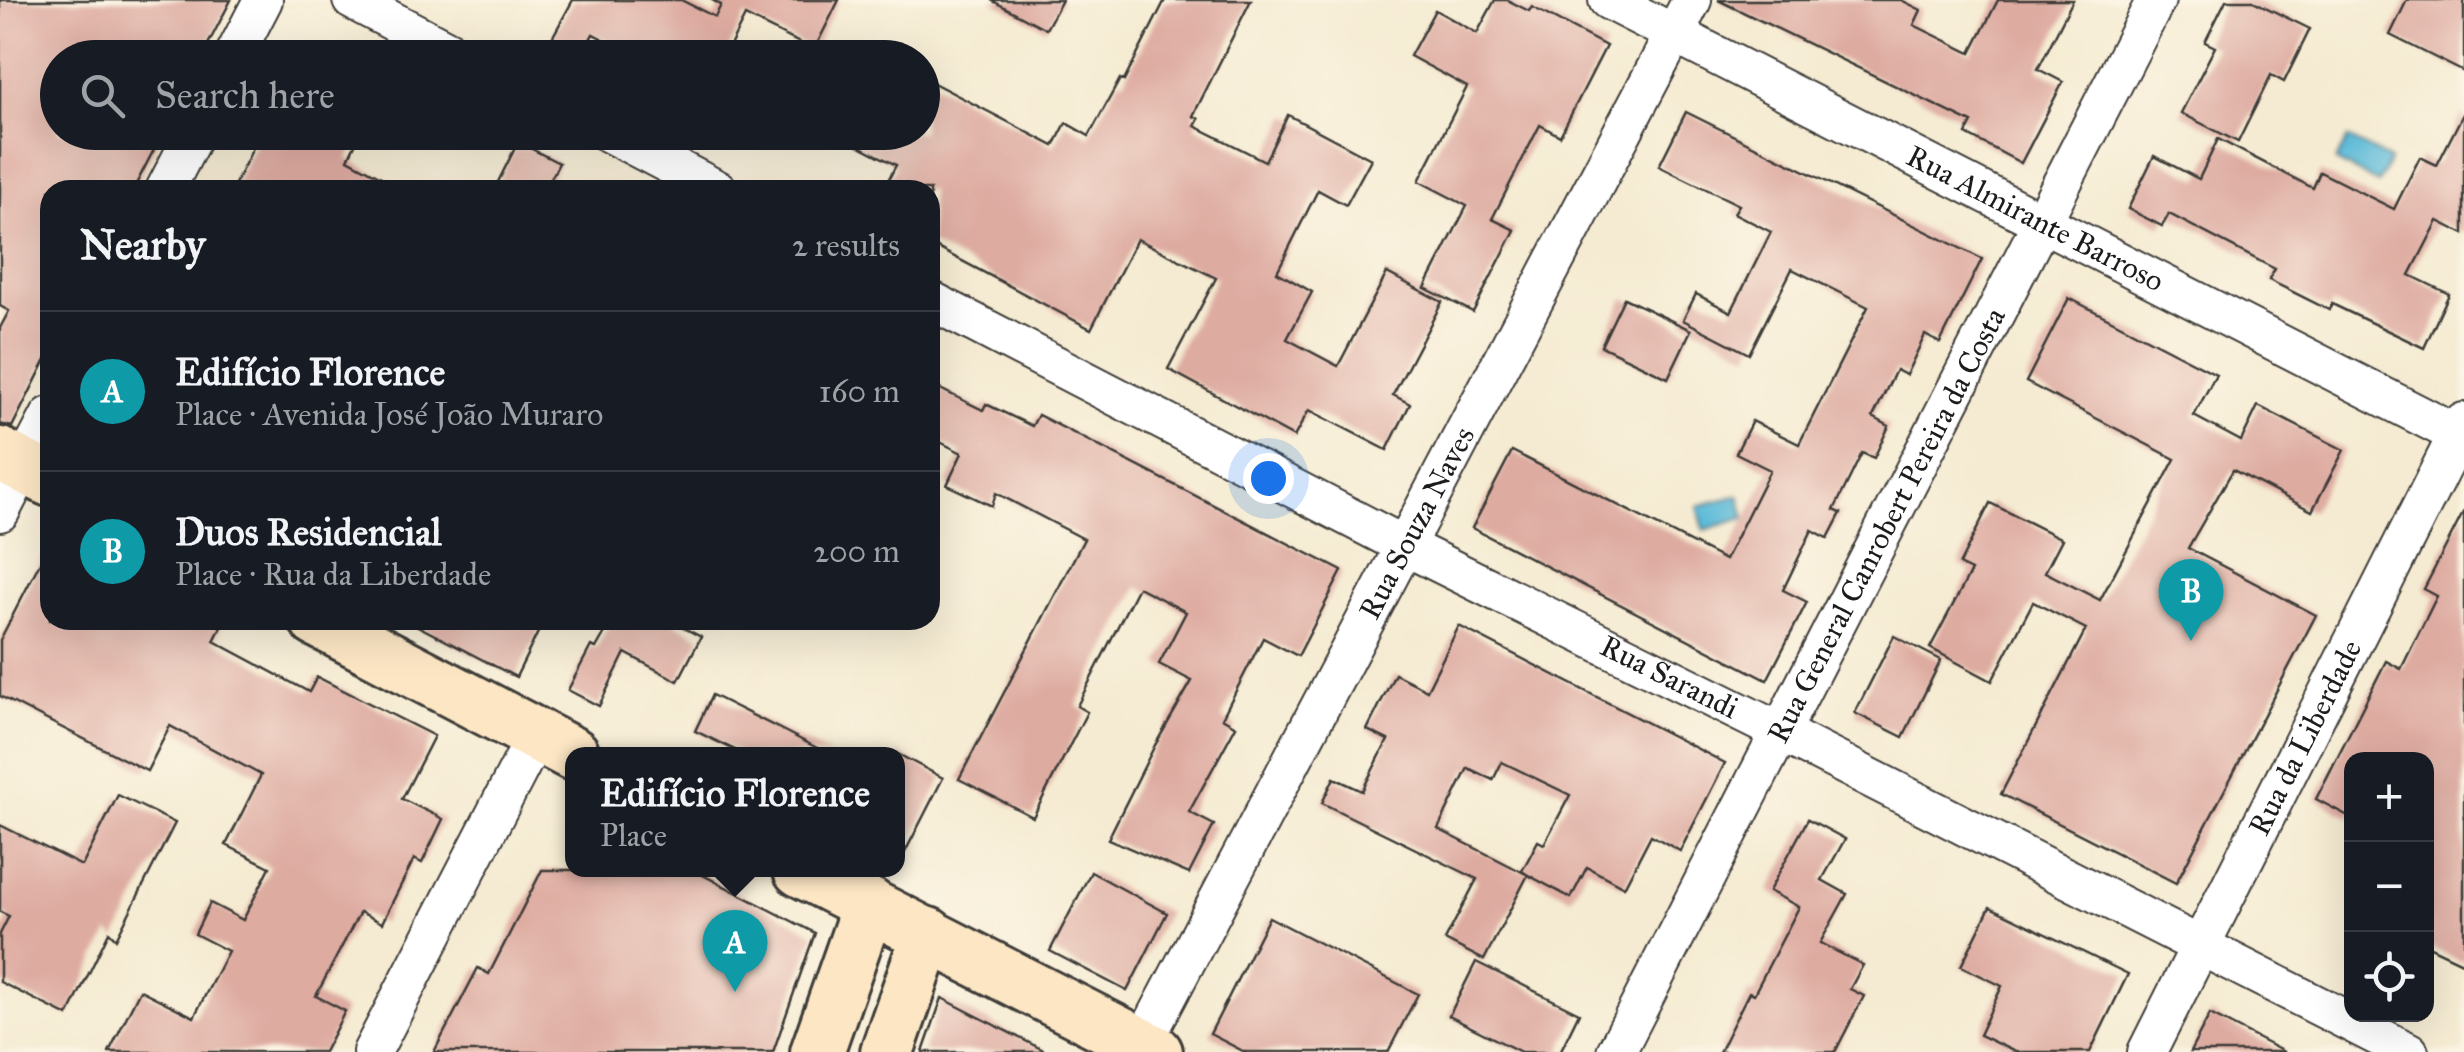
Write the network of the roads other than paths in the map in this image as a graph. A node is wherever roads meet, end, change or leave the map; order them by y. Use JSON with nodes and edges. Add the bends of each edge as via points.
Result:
{"nodes":[{"id":1,"x":262,"y":0,"type":"edge"},
{"id":2,"x":352,"y":0,"type":"edge"},
{"id":3,"x":1608,"y":0,"type":"edge"},
{"id":4,"x":1692,"y":0,"type":"edge"},
{"id":5,"x":2156,"y":0,"type":"edge"},
{"id":6,"x":1674,"y":34,"type":"junction"},
{"id":7,"x":242,"y":40,"type":"edge"},
{"id":8,"x":429,"y":40,"type":"edge"},
{"id":9,"x":186,"y":150,"type":"edge"},
{"id":10,"x":641,"y":150,"type":"edge"},
{"id":11,"x":171,"y":180,"type":"edge"},
{"id":12,"x":699,"y":180,"type":"edge"},
{"id":13,"x":2042,"y":223,"type":"junction"},
{"id":14,"x":940,"y":305,"type":"edge"},
{"id":15,"x":2462,"y":431,"type":"edge"},
{"id":16,"x":40,"y":436,"type":"edge"},
{"id":17,"x":25,"y":467,"type":"edge"},
{"id":18,"x":0,"y":512,"type":"edge"},
{"id":19,"x":1404,"y":546,"type":"junction"},
{"id":20,"x":335,"y":630,"type":"edge"},
{"id":21,"x":1780,"y":732,"type":"junction"},
{"id":22,"x":554,"y":745,"type":"edge"},
{"id":23,"x":814,"y":877,"type":"edge"},
{"id":24,"x":869,"y":904,"type":"junction"},
{"id":25,"x":928,"y":934,"type":"junction"},
{"id":26,"x":2199,"y":947,"type":"junction"},
{"id":27,"x":841,"y":984,"type":"junction"},
{"id":28,"x":1149,"y":1048,"type":"edge"},
{"id":29,"x":372,"y":1052,"type":"edge"},
{"id":30,"x":816,"y":1052,"type":"edge"},
{"id":31,"x":866,"y":1052,"type":"edge"},
{"id":32,"x":887,"y":1052,"type":"edge"},
{"id":33,"x":1616,"y":1052,"type":"edge"},
{"id":34,"x":2147,"y":1052,"type":"edge"},
{"id":35,"x":2409,"y":1052,"type":"edge"}],
"edges":[{"from":1,"to":7,"type":"street"},
{"from":2,"to":8,"type":"street"},
{"from":3,"to":6,"type":"street","name":"Rua Almirante Barroso"},
{"from":4,"to":6,"type":"street","name":"Rua Souza Naves"},
{"from":5,"to":13,"type":"street","name":"Rua General Canrobert Pereira da Costa"},
{"from":6,"to":13,"type":"street","name":"Rua Almirante Barroso"},
{"from":6,"to":19,"type":"street","name":"Rua Souza Naves"},
{"from":9,"to":11,"type":"street"},
{"from":10,"to":12,"type":"street"},
{"from":13,"to":15,"type":"street","name":"Rua Almirante Barroso"},
{"from":13,"to":21,"type":"street","name":"Rua General Canrobert Pereira da Costa"},
{"from":14,"to":19,"type":"street","name":"Rua Sarandi"},
{"from":15,"to":26,"type":"street","name":"Rua da Liberdade"},
{"from":16,"to":17,"type":"street"},
{"from":17,"to":18,"type":"street"},
{"from":19,"to":21,"type":"street","name":"Rua Sarandi"},
{"from":19,"to":28,"type":"street","name":"Rua Souza Naves"},
{"from":20,"to":22,"type":"street"},
{"from":21,"to":26,"type":"street","name":"Rua Sarandi"},
{"from":21,"to":33,"type":"street","name":"Rua General Canrobert Pereira da Costa"},
{"from":22,"to":29,"type":"street"},
{"from":23,"to":24,"type":"street"},
{"from":24,"to":25,"type":"street"},
{"from":24,"to":27,"type":"street"},
{"from":25,"to":28,"type":"street"},
{"from":25,"to":32,"type":"street"},
{"from":26,"to":34,"type":"street","name":"Rua da Liberdade"},
{"from":26,"to":35,"type":"street","name":"Rua Sarandi"},
{"from":27,"to":30,"type":"street"},
{"from":27,"to":31,"type":"street","via":[[871,984],[880,992],[883,1003]]}]}
